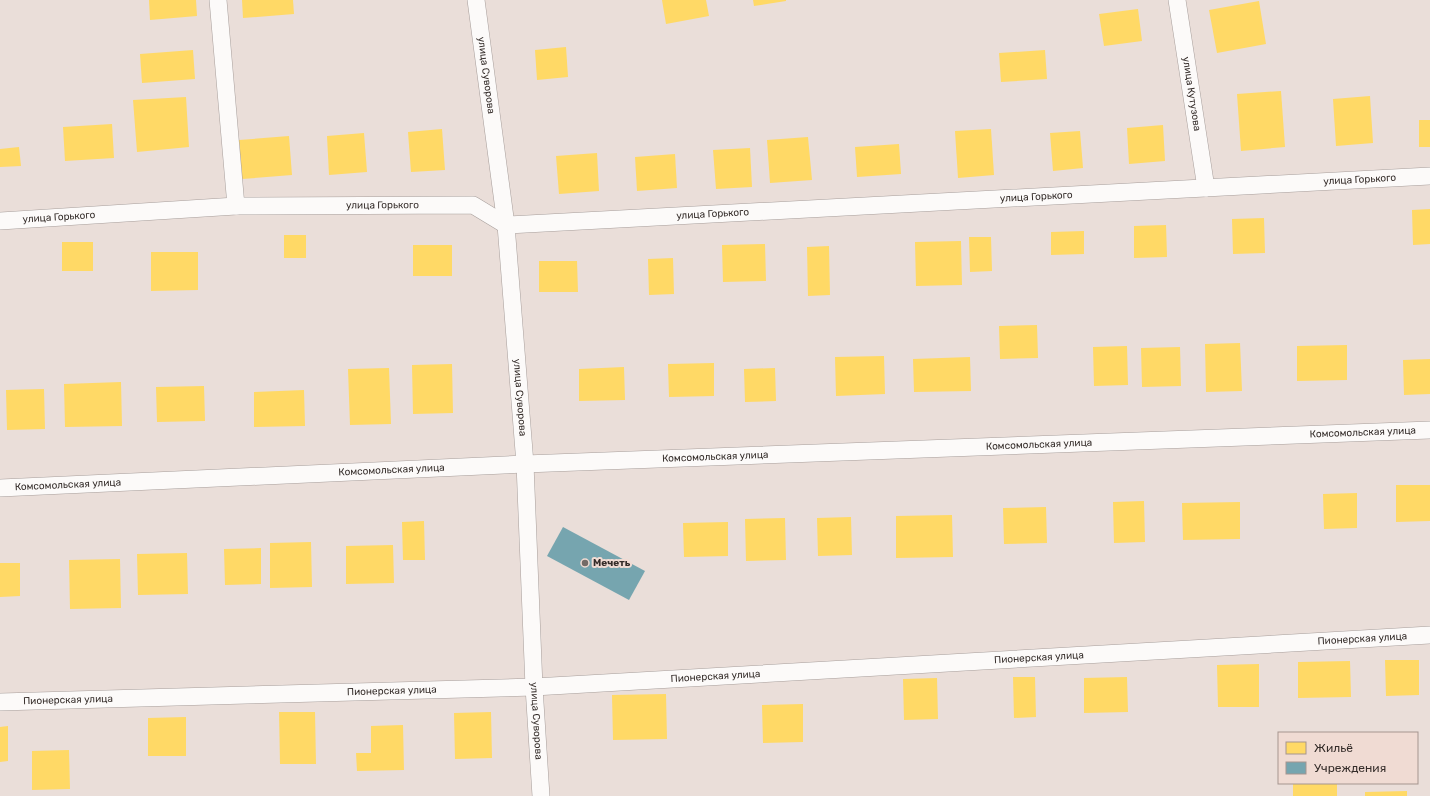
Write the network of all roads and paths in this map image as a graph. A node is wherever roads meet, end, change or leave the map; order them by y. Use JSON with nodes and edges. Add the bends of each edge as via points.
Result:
{"nodes":[{"id":1,"x":218,"y":0,"type":"edge"},
{"id":2,"x":476,"y":0,"type":"edge"},
{"id":3,"x":1177,"y":0,"type":"edge"},
{"id":4,"x":1430,"y":176,"type":"edge"},
{"id":5,"x":1206,"y":188,"type":"junction"},
{"id":6,"x":236,"y":206,"type":"junction"},
{"id":7,"x":0,"y":220,"type":"edge"},
{"id":8,"x":506,"y":225,"type":"junction"},
{"id":9,"x":1430,"y":430,"type":"edge"},
{"id":10,"x":525,"y":464,"type":"junction"},
{"id":11,"x":0,"y":488,"type":"edge"},
{"id":12,"x":1430,"y":635,"type":"edge"},
{"id":13,"x":534,"y":687,"type":"junction"},
{"id":14,"x":0,"y":702,"type":"edge"},
{"id":15,"x":541,"y":796,"type":"edge"}],
"edges":[{"from":1,"to":6,"type":"street"},
{"from":2,"to":8,"type":"street","name":"улица Суворова"},
{"from":3,"to":5,"type":"street","name":"улица Кутузова"},
{"from":4,"to":5,"type":"street","name":"улица Горького"},
{"from":5,"to":8,"type":"street","name":"улица Горького"},
{"from":6,"to":7,"type":"street","name":"улица Горького"},
{"from":6,"to":8,"type":"street","name":"улица Горького","via":[[473,205]]},
{"from":8,"to":10,"type":"street","name":"улица Суворова"},
{"from":9,"to":10,"type":"street","name":"Комсомольская улица"},
{"from":10,"to":11,"type":"street","name":"Комсомольская улица"},
{"from":10,"to":13,"type":"street","name":"улица Суворова"},
{"from":12,"to":13,"type":"street","name":"Пионерская улица"},
{"from":13,"to":14,"type":"street","name":"Пионерская улица"},
{"from":13,"to":15,"type":"street","name":"улица Суворова"}]}
